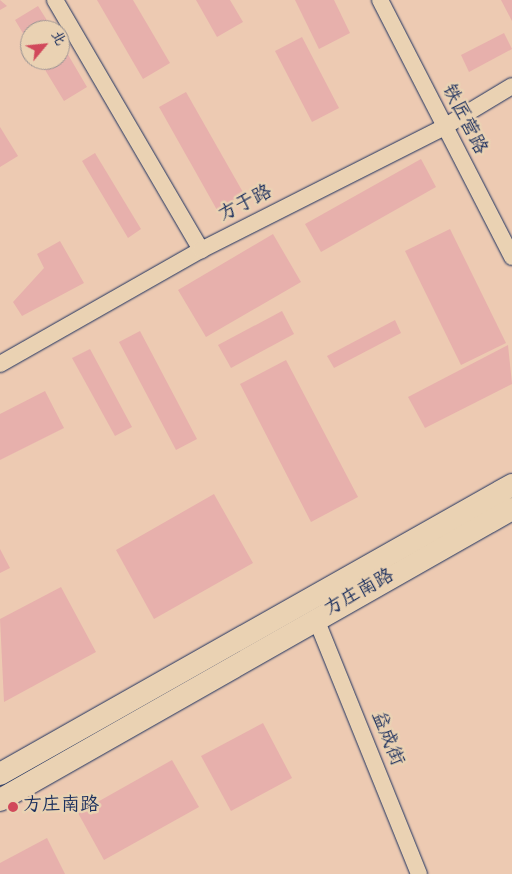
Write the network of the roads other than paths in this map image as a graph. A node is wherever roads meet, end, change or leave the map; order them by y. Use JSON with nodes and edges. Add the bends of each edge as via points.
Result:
{"nodes":[{"id":1,"x":55,"y":0,"type":"edge"},
{"id":2,"x":380,"y":0,"type":"edge"},
{"id":3,"x":512,"y":86,"type":"edge"},
{"id":4,"x":444,"y":127,"type":"junction"},
{"id":5,"x":201,"y":250,"type":"junction"},
{"id":6,"x":512,"y":257,"type":"edge"},
{"id":7,"x":0,"y":364,"type":"edge"},
{"id":8,"x":512,"y":485,"type":"edge"},
{"id":9,"x":512,"y":509,"type":"edge"},
{"id":10,"x":316,"y":619,"type":"junction"},
{"id":11,"x":0,"y":774,"type":"edge"},
{"id":12,"x":0,"y":800,"type":"edge"},
{"id":13,"x":419,"y":874,"type":"edge"}],
"edges":[{"from":1,"to":5,"type":"street"},
{"from":2,"to":4,"type":"street","name":"铁匠营路"},
{"from":3,"to":4,"type":"street","name":"方于路"},
{"from":4,"to":5,"type":"street","name":"方于路"},
{"from":4,"to":6,"type":"street","name":"铁匠营路"},
{"from":5,"to":7,"type":"street","name":"方于路"},
{"from":8,"to":11,"type":"main road","name":"方庄南路"},
{"from":9,"to":10,"type":"main road","name":"方庄南路"},
{"from":10,"to":12,"type":"main road","name":"方庄南路"},
{"from":10,"to":13,"type":"street","name":"益成街"}]}
